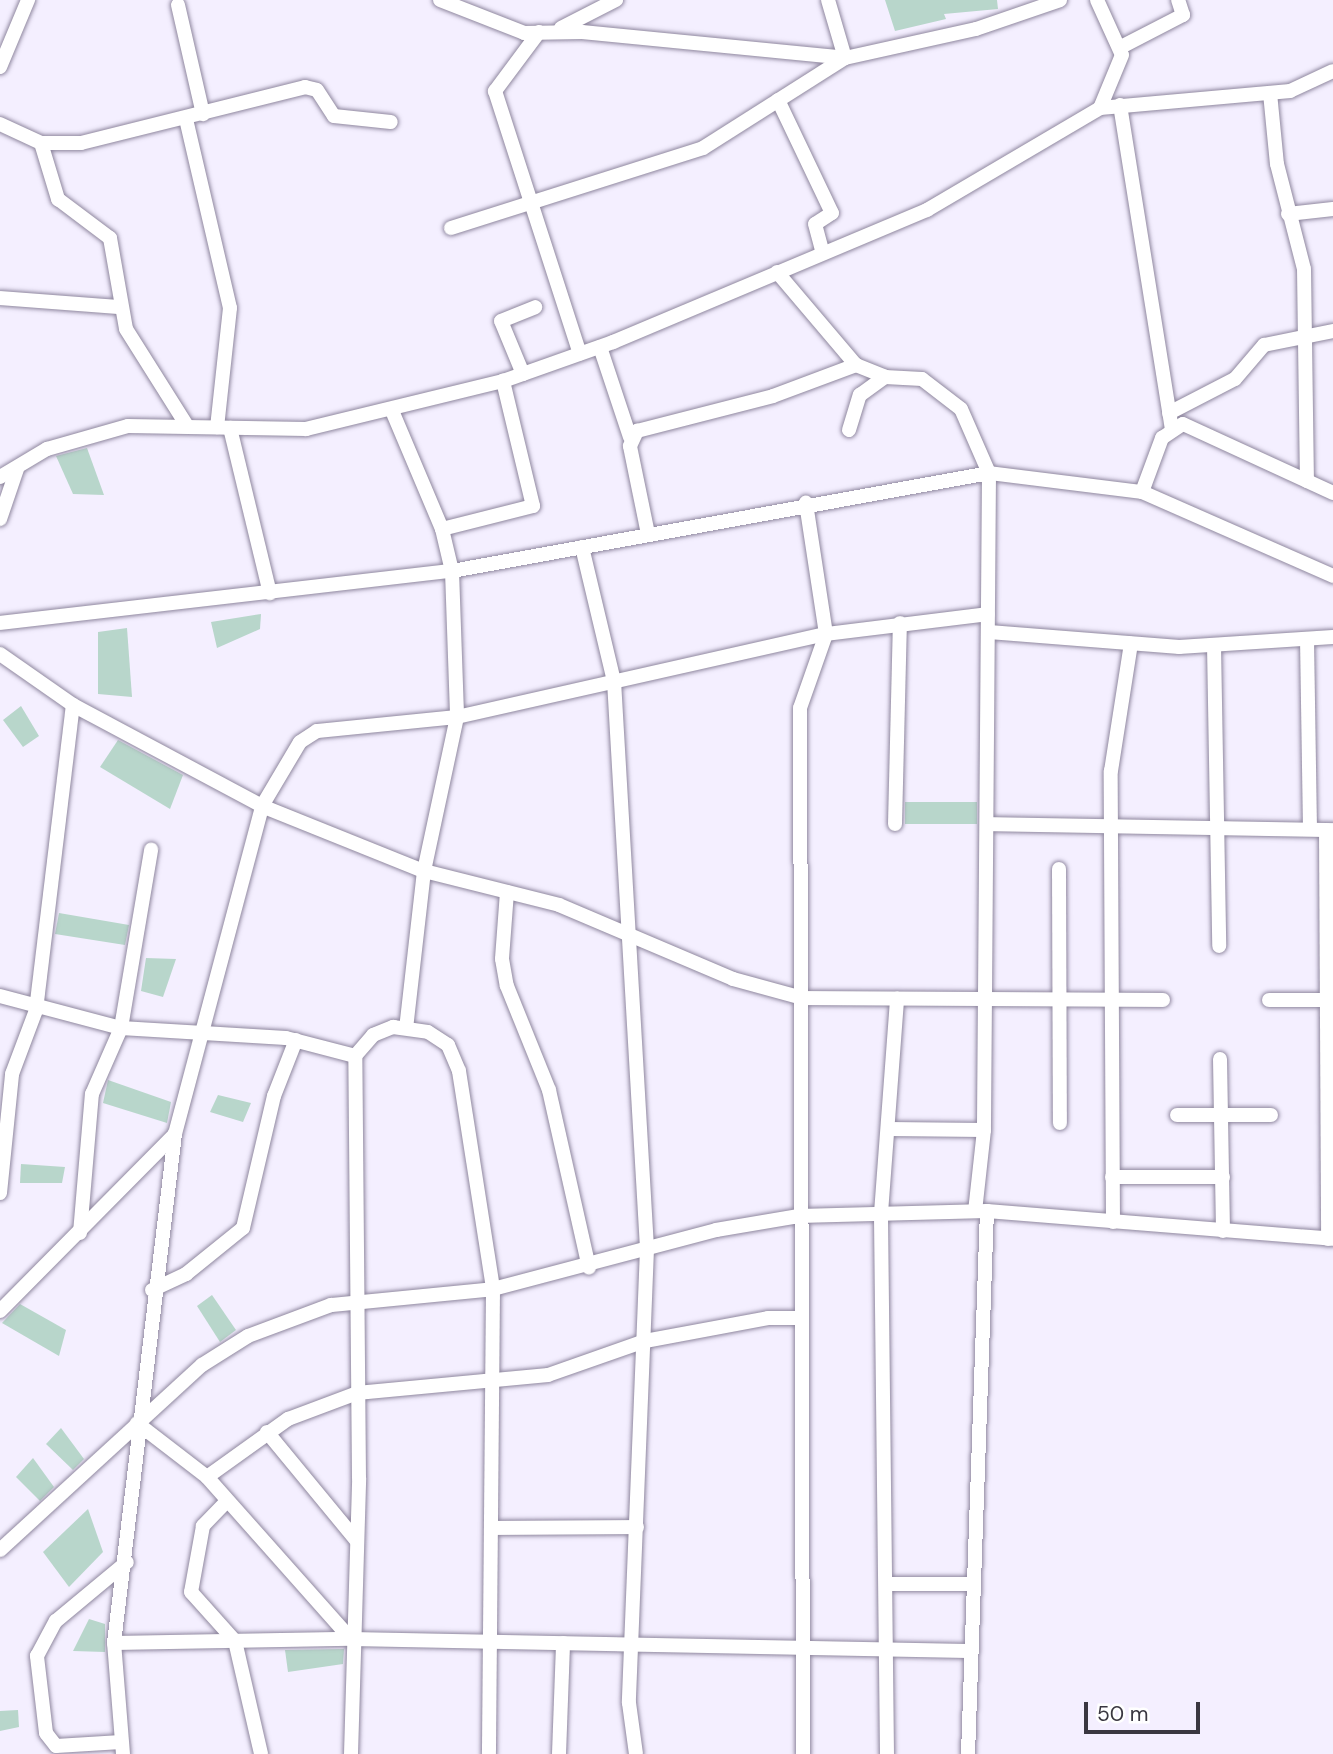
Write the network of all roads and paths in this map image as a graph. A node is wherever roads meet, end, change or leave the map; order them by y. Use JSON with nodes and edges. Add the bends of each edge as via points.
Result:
{"nodes":[{"id":1,"x":28,"y":0,"type":"edge"},
{"id":2,"x":440,"y":0,"type":"edge"},
{"id":3,"x":617,"y":0,"type":"edge"},
{"id":4,"x":828,"y":0,"type":"edge"},
{"id":5,"x":1060,"y":0,"type":"edge"},
{"id":6,"x":1097,"y":0,"type":"edge"},
{"id":7,"x":1178,"y":0,"type":"edge"},
{"id":8,"x":178,"y":5,"type":"dead end"},
{"id":9,"x":557,"y":30,"type":"junction"},
{"id":10,"x":538,"y":32,"type":"junction"},
{"id":11,"x":1121,"y":47,"type":"junction"},
{"id":12,"x":845,"y":58,"type":"junction"},
{"id":13,"x":0,"y":67,"type":"edge"},
{"id":14,"x":1333,"y":71,"type":"edge"},
{"id":15,"x":1270,"y":93,"type":"junction"},
{"id":16,"x":778,"y":100,"type":"junction"},
{"id":17,"x":1120,"y":105,"type":"junction"},
{"id":18,"x":1100,"y":108,"type":"junction"},
{"id":19,"x":203,"y":114,"type":"junction"},
{"id":20,"x":186,"y":118,"type":"junction"},
{"id":21,"x":391,"y":122,"type":"dead end"},
{"id":22,"x":0,"y":124,"type":"edge"},
{"id":23,"x":41,"y":143,"type":"junction"},
{"id":24,"x":535,"y":200,"type":"junction"},
{"id":25,"x":1333,"y":209,"type":"edge"},
{"id":26,"x":1288,"y":214,"type":"junction"},
{"id":27,"x":451,"y":228,"type":"dead end"},
{"id":28,"x":823,"y":253,"type":"junction"},
{"id":29,"x":778,"y":272,"type":"junction"},
{"id":30,"x":0,"y":298,"type":"edge"},
{"id":31,"x":118,"y":307,"type":"junction"},
{"id":32,"x":535,"y":307,"type":"dead end"},
{"id":33,"x":1333,"y":331,"type":"edge"},
{"id":34,"x":1308,"y":334,"type":"junction"},
{"id":35,"x":600,"y":347,"type":"junction"},
{"id":36,"x":580,"y":354,"type":"junction"},
{"id":37,"x":856,"y":365,"type":"junction"},
{"id":38,"x":523,"y":374,"type":"junction"},
{"id":39,"x":885,"y":377,"type":"junction"},
{"id":40,"x":503,"y":381,"type":"junction"},
{"id":41,"x":393,"y":413,"type":"junction"},
{"id":42,"x":1169,"y":413,"type":"junction"},
{"id":43,"x":187,"y":426,"type":"junction"},
{"id":44,"x":224,"y":427,"type":"junction"},
{"id":45,"x":1172,"y":429,"type":"junction"},
{"id":46,"x":849,"y":430,"type":"dead end"},
{"id":47,"x":630,"y":437,"type":"junction"},
{"id":48,"x":17,"y":469,"type":"junction"},
{"id":49,"x":989,"y":473,"type":"junction"},
{"id":50,"x":0,"y":477,"type":"edge"},
{"id":51,"x":1307,"y":481,"type":"junction"},
{"id":52,"x":1142,"y":492,"type":"junction"},
{"id":53,"x":1333,"y":493,"type":"edge"},
{"id":54,"x":806,"y":503,"type":"junction"},
{"id":55,"x":0,"y":519,"type":"edge"},
{"id":56,"x":442,"y":529,"type":"junction"},
{"id":57,"x":648,"y":534,"type":"junction"},
{"id":58,"x":582,"y":547,"type":"junction"},
{"id":59,"x":452,"y":571,"type":"junction"},
{"id":60,"x":1333,"y":576,"type":"edge"},
{"id":61,"x":270,"y":593,"type":"junction"},
{"id":62,"x":988,"y":614,"type":"junction"},
{"id":63,"x":900,"y":622,"type":"junction"},
{"id":64,"x":0,"y":623,"type":"edge"},
{"id":65,"x":989,"y":632,"type":"junction"},
{"id":66,"x":826,"y":635,"type":"junction"},
{"id":67,"x":1333,"y":637,"type":"edge"},
{"id":68,"x":1307,"y":639,"type":"junction"},
{"id":69,"x":1131,"y":644,"type":"junction"},
{"id":70,"x":1214,"y":645,"type":"junction"},
{"id":71,"x":0,"y":654,"type":"edge"},
{"id":72,"x":614,"y":681,"type":"junction"},
{"id":73,"x":73,"y":705,"type":"junction"},
{"id":74,"x":457,"y":717,"type":"junction"},
{"id":75,"x":262,"y":806,"type":"junction"},
{"id":76,"x":895,"y":824,"type":"dead end"},
{"id":77,"x":988,"y":824,"type":"junction"},
{"id":78,"x":1111,"y":826,"type":"junction"},
{"id":79,"x":1218,"y":828,"type":"junction"},
{"id":80,"x":1310,"y":829,"type":"junction"},
{"id":81,"x":1329,"y":830,"type":"edge"},
{"id":82,"x":151,"y":850,"type":"dead end"},
{"id":83,"x":1059,"y":869,"type":"dead end"},
{"id":84,"x":424,"y":872,"type":"junction"},
{"id":85,"x":507,"y":892,"type":"junction"},
{"id":86,"x":631,"y":934,"type":"junction"},
{"id":87,"x":1219,"y":946,"type":"dead end"},
{"id":88,"x":0,"y":996,"type":"edge"},
{"id":89,"x":802,"y":998,"type":"junction"},
{"id":90,"x":897,"y":999,"type":"junction"},
{"id":91,"x":1057,"y":1000,"type":"junction"},
{"id":92,"x":1110,"y":1000,"type":"junction"},
{"id":93,"x":1163,"y":1000,"type":"dead end"},
{"id":94,"x":1269,"y":1000,"type":"dead end"},
{"id":95,"x":1330,"y":1000,"type":"edge"},
{"id":96,"x":983,"y":1001,"type":"junction"},
{"id":97,"x":36,"y":1010,"type":"junction"},
{"id":98,"x":121,"y":1028,"type":"junction"},
{"id":99,"x":406,"y":1028,"type":"junction"},
{"id":100,"x":200,"y":1036,"type":"junction"},
{"id":101,"x":296,"y":1040,"type":"junction"},
{"id":102,"x":355,"y":1056,"type":"junction"},
{"id":103,"x":1220,"y":1059,"type":"dead end"},
{"id":104,"x":6,"y":1079,"type":"edge"},
{"id":105,"x":1177,"y":1115,"type":"dead end"},
{"id":106,"x":1222,"y":1115,"type":"junction"},
{"id":107,"x":1271,"y":1115,"type":"dead end"},
{"id":108,"x":1060,"y":1123,"type":"dead end"},
{"id":109,"x":888,"y":1129,"type":"junction"},
{"id":110,"x":984,"y":1130,"type":"junction"},
{"id":111,"x":175,"y":1134,"type":"junction"},
{"id":112,"x":1112,"y":1177,"type":"junction"},
{"id":113,"x":1223,"y":1177,"type":"junction"},
{"id":114,"x":0,"y":1193,"type":"edge"},
{"id":115,"x":981,"y":1211,"type":"junction"},
{"id":116,"x":881,"y":1213,"type":"junction"},
{"id":117,"x":799,"y":1216,"type":"junction"},
{"id":118,"x":1113,"y":1222,"type":"junction"},
{"id":119,"x":1223,"y":1231,"type":"junction"},
{"id":120,"x":80,"y":1233,"type":"junction"},
{"id":121,"x":1331,"y":1239,"type":"edge"},
{"id":122,"x":647,"y":1249,"type":"junction"},
{"id":123,"x":589,"y":1268,"type":"junction"},
{"id":124,"x":494,"y":1289,"type":"junction"},
{"id":125,"x":152,"y":1290,"type":"junction"},
{"id":126,"x":356,"y":1302,"type":"junction"},
{"id":127,"x":0,"y":1311,"type":"edge"},
{"id":128,"x":801,"y":1318,"type":"junction"},
{"id":129,"x":645,"y":1341,"type":"junction"},
{"id":130,"x":494,"y":1382,"type":"junction"},
{"id":131,"x":357,"y":1393,"type":"junction"},
{"id":132,"x":137,"y":1423,"type":"junction"},
{"id":133,"x":267,"y":1432,"type":"junction"},
{"id":134,"x":207,"y":1477,"type":"junction"},
{"id":135,"x":227,"y":1501,"type":"junction"},
{"id":136,"x":637,"y":1527,"type":"junction"},
{"id":137,"x":494,"y":1528,"type":"junction"},
{"id":138,"x":356,"y":1540,"type":"junction"},
{"id":139,"x":0,"y":1550,"type":"edge"},
{"id":140,"x":127,"y":1562,"type":"junction"},
{"id":141,"x":888,"y":1584,"type":"junction"},
{"id":142,"x":971,"y":1584,"type":"junction"},
{"id":143,"x":351,"y":1639,"type":"junction"},
{"id":144,"x":235,"y":1641,"type":"junction"},
{"id":145,"x":488,"y":1641,"type":"junction"},
{"id":146,"x":114,"y":1643,"type":"junction"},
{"id":147,"x":563,"y":1643,"type":"junction"},
{"id":148,"x":632,"y":1645,"type":"junction"},
{"id":149,"x":806,"y":1646,"type":"junction"},
{"id":150,"x":886,"y":1649,"type":"junction"},
{"id":151,"x":968,"y":1651,"type":"junction"},
{"id":152,"x":122,"y":1748,"type":"edge"},
{"id":153,"x":261,"y":1754,"type":"edge"},
{"id":154,"x":351,"y":1754,"type":"edge"},
{"id":155,"x":489,"y":1754,"type":"edge"},
{"id":156,"x":559,"y":1754,"type":"edge"},
{"id":157,"x":636,"y":1754,"type":"edge"},
{"id":158,"x":803,"y":1754,"type":"edge"},
{"id":159,"x":887,"y":1754,"type":"edge"},
{"id":160,"x":968,"y":1754,"type":"edge"}],
"edges":[{"from":1,"to":13,"type":"street"},
{"from":2,"to":10,"type":"street","via":[[506,29]]},
{"from":3,"to":9,"type":"street"},
{"from":4,"to":12,"type":"street"},
{"from":5,"to":12,"type":"street","via":[[976,29]]},
{"from":6,"to":11,"type":"street"},
{"from":7,"to":11,"type":"street","via":[[1183,15]]},
{"from":8,"to":19,"type":"street"},
{"from":9,"to":10,"type":"street"},
{"from":9,"to":12,"type":"street"},
{"from":10,"to":24,"type":"street","via":[[495,91]]},
{"from":11,"to":18,"type":"street"},
{"from":12,"to":16,"type":"street"},
{"from":14,"to":15,"type":"street","via":[[1313,83]]},
{"from":15,"to":17,"type":"street"},
{"from":15,"to":26,"type":"street"},
{"from":16,"to":24,"type":"street","via":[[681,159]]},
{"from":16,"to":28,"type":"street","via":[[832,213],[815,224]]},
{"from":17,"to":18,"type":"street"},
{"from":17,"to":42,"type":"street"},
{"from":18,"to":28,"type":"street","via":[[927,209]]},
{"from":19,"to":20,"type":"street"},
{"from":19,"to":21,"type":"street","via":[[312,88],[334,116]]},
{"from":20,"to":23,"type":"street","via":[[81,143]]},
{"from":20,"to":44,"type":"street","via":[[231,319]]},
{"from":22,"to":23,"type":"street"},
{"from":23,"to":31,"type":"street","via":[[58,199],[110,238]]},
{"from":24,"to":27,"type":"street"},
{"from":24,"to":36,"type":"street"},
{"from":25,"to":26,"type":"street"},
{"from":26,"to":34,"type":"street","via":[[1304,269]]},
{"from":28,"to":29,"type":"street"},
{"from":29,"to":35,"type":"street"},
{"from":29,"to":37,"type":"street"},
{"from":30,"to":31,"type":"street"},
{"from":31,"to":43,"type":"street"},
{"from":32,"to":38,"type":"street","via":[[500,321]]},
{"from":33,"to":34,"type":"street"},
{"from":34,"to":42,"type":"street","via":[[1264,345],[1235,379]]},
{"from":34,"to":51,"type":"street"},
{"from":35,"to":36,"type":"street"},
{"from":35,"to":47,"type":"street"},
{"from":36,"to":38,"type":"street"},
{"from":37,"to":39,"type":"street"},
{"from":37,"to":47,"type":"street"},
{"from":38,"to":40,"type":"street"},
{"from":39,"to":46,"type":"street","via":[[860,395]]},
{"from":39,"to":49,"type":"street","via":[[922,379],[961,409]]},
{"from":40,"to":41,"type":"street"},
{"from":40,"to":56,"type":"street","via":[[533,506]]},
{"from":41,"to":44,"type":"street","via":[[306,429]]},
{"from":41,"to":56,"type":"street"},
{"from":42,"to":45,"type":"street"},
{"from":43,"to":44,"type":"street"},
{"from":43,"to":48,"type":"street","via":[[128,426],[92,435],[47,449]]},
{"from":44,"to":61,"type":"street"},
{"from":45,"to":51,"type":"street","via":[[1193,426]]},
{"from":45,"to":52,"type":"street"},
{"from":47,"to":57,"type":"street"},
{"from":48,"to":50,"type":"street"},
{"from":48,"to":55,"type":"street"},
{"from":49,"to":52,"type":"street"},
{"from":49,"to":54,"type":"street"},
{"from":49,"to":62,"type":"street"},
{"from":51,"to":53,"type":"street"},
{"from":52,"to":60,"type":"street"},
{"from":54,"to":57,"type":"street"},
{"from":54,"to":66,"type":"street"},
{"from":56,"to":59,"type":"street"},
{"from":57,"to":58,"type":"street"},
{"from":58,"to":59,"type":"street"},
{"from":58,"to":72,"type":"street"},
{"from":59,"to":61,"type":"street"},
{"from":59,"to":74,"type":"street"},
{"from":61,"to":64,"type":"street"},
{"from":62,"to":63,"type":"street"},
{"from":62,"to":65,"type":"street"},
{"from":63,"to":66,"type":"street"},
{"from":63,"to":76,"type":"street"},
{"from":65,"to":69,"type":"street"},
{"from":65,"to":77,"type":"street"},
{"from":66,"to":72,"type":"street"},
{"from":66,"to":89,"type":"street","via":[[800,708]]},
{"from":67,"to":68,"type":"street"},
{"from":68,"to":70,"type":"street"},
{"from":68,"to":80,"type":"street"},
{"from":69,"to":70,"type":"street"},
{"from":69,"to":78,"type":"street","via":[[1111,771]]},
{"from":70,"to":79,"type":"street"},
{"from":71,"to":73,"type":"street"},
{"from":72,"to":74,"type":"street"},
{"from":72,"to":86,"type":"street"},
{"from":73,"to":75,"type":"street"},
{"from":73,"to":97,"type":"street"},
{"from":74,"to":75,"type":"street","via":[[308,734]]},
{"from":74,"to":84,"type":"street"},
{"from":75,"to":84,"type":"street"},
{"from":75,"to":100,"type":"street"},
{"from":77,"to":78,"type":"street"},
{"from":77,"to":96,"type":"street"},
{"from":78,"to":79,"type":"street"},
{"from":78,"to":92,"type":"street"},
{"from":79,"to":80,"type":"street"},
{"from":79,"to":87,"type":"street"},
{"from":80,"to":81,"type":"street"},
{"from":81,"to":95,"type":"street"},
{"from":82,"to":98,"type":"street"},
{"from":83,"to":91,"type":"street"},
{"from":84,"to":85,"type":"street"},
{"from":84,"to":99,"type":"street"},
{"from":85,"to":86,"type":"street"},
{"from":85,"to":123,"type":"street","via":[[502,959],[506,986],[549,1090]]},
{"from":86,"to":89,"type":"street","via":[[733,979]]},
{"from":86,"to":122,"type":"street"},
{"from":88,"to":97,"type":"street"},
{"from":89,"to":90,"type":"street"},
{"from":89,"to":117,"type":"street"},
{"from":90,"to":96,"type":"street"},
{"from":90,"to":109,"type":"street"},
{"from":91,"to":92,"type":"street"},
{"from":91,"to":96,"type":"street"},
{"from":91,"to":108,"type":"street"},
{"from":92,"to":93,"type":"street"},
{"from":92,"to":112,"type":"street"},
{"from":94,"to":95,"type":"street"},
{"from":95,"to":121,"type":"street"},
{"from":96,"to":110,"type":"street"},
{"from":97,"to":98,"type":"street"},
{"from":97,"to":104,"type":"street"},
{"from":98,"to":100,"type":"street"},
{"from":98,"to":120,"type":"street","via":[[92,1094]]},
{"from":99,"to":102,"type":"street","via":[[373,1035]]},
{"from":99,"to":124,"type":"street","via":[[447,1045],[459,1071]]},
{"from":100,"to":101,"type":"street"},
{"from":100,"to":111,"type":"street"},
{"from":101,"to":102,"type":"street"},
{"from":101,"to":125,"type":"street","via":[[274,1096],[243,1228],[186,1274]]},
{"from":102,"to":126,"type":"street"},
{"from":103,"to":106,"type":"street"},
{"from":104,"to":114,"type":"street"},
{"from":105,"to":106,"type":"street"},
{"from":106,"to":107,"type":"street"},
{"from":106,"to":113,"type":"street"},
{"from":109,"to":110,"type":"street"},
{"from":109,"to":116,"type":"street"},
{"from":110,"to":115,"type":"street"},
{"from":111,"to":120,"type":"street"},
{"from":111,"to":125,"type":"street"},
{"from":112,"to":113,"type":"street"},
{"from":112,"to":118,"type":"street"},
{"from":113,"to":119,"type":"street"},
{"from":115,"to":116,"type":"street"},
{"from":115,"to":118,"type":"street"},
{"from":115,"to":142,"type":"street"},
{"from":116,"to":117,"type":"street"},
{"from":116,"to":141,"type":"street"},
{"from":117,"to":122,"type":"street"},
{"from":117,"to":128,"type":"street"},
{"from":118,"to":119,"type":"street"},
{"from":119,"to":121,"type":"street"},
{"from":120,"to":127,"type":"street"},
{"from":122,"to":123,"type":"street"},
{"from":122,"to":129,"type":"street"},
{"from":123,"to":124,"type":"street"},
{"from":124,"to":126,"type":"street"},
{"from":124,"to":130,"type":"street"},
{"from":125,"to":132,"type":"street"},
{"from":126,"to":131,"type":"street"},
{"from":126,"to":132,"type":"street","via":[[293,1315],[248,1336],[202,1365]]},
{"from":128,"to":129,"type":"street","via":[[768,1318]]},
{"from":128,"to":149,"type":"street"},
{"from":129,"to":130,"type":"street","via":[[596,1362]]},
{"from":129,"to":136,"type":"street"},
{"from":130,"to":131,"type":"street"},
{"from":130,"to":137,"type":"street"},
{"from":131,"to":133,"type":"street","via":[[317,1403]]},
{"from":131,"to":138,"type":"street"},
{"from":132,"to":134,"type":"street"},
{"from":132,"to":139,"type":"street"},
{"from":132,"to":140,"type":"street"},
{"from":133,"to":134,"type":"street"},
{"from":133,"to":138,"type":"street"},
{"from":134,"to":135,"type":"street"},
{"from":135,"to":143,"type":"street"},
{"from":135,"to":144,"type":"street","via":[[203,1526],[191,1592]]},
{"from":136,"to":137,"type":"street"},
{"from":136,"to":148,"type":"street"},
{"from":137,"to":145,"type":"street"},
{"from":138,"to":143,"type":"street"},
{"from":140,"to":146,"type":"street"},
{"from":140,"to":152,"type":"street","via":[[56,1621],[37,1656],[46,1733],[56,1746]]},
{"from":141,"to":142,"type":"street"},
{"from":141,"to":150,"type":"street"},
{"from":142,"to":151,"type":"street"},
{"from":143,"to":144,"type":"street"},
{"from":143,"to":145,"type":"street"},
{"from":143,"to":154,"type":"street"},
{"from":144,"to":146,"type":"street"},
{"from":144,"to":153,"type":"street"},
{"from":145,"to":147,"type":"street"},
{"from":145,"to":155,"type":"street"},
{"from":146,"to":152,"type":"street"},
{"from":147,"to":148,"type":"street"},
{"from":147,"to":156,"type":"street"},
{"from":148,"to":149,"type":"street"},
{"from":148,"to":157,"type":"street"},
{"from":149,"to":150,"type":"street"},
{"from":149,"to":158,"type":"street"},
{"from":150,"to":151,"type":"street"},
{"from":150,"to":159,"type":"street"},
{"from":151,"to":160,"type":"street"}]}
